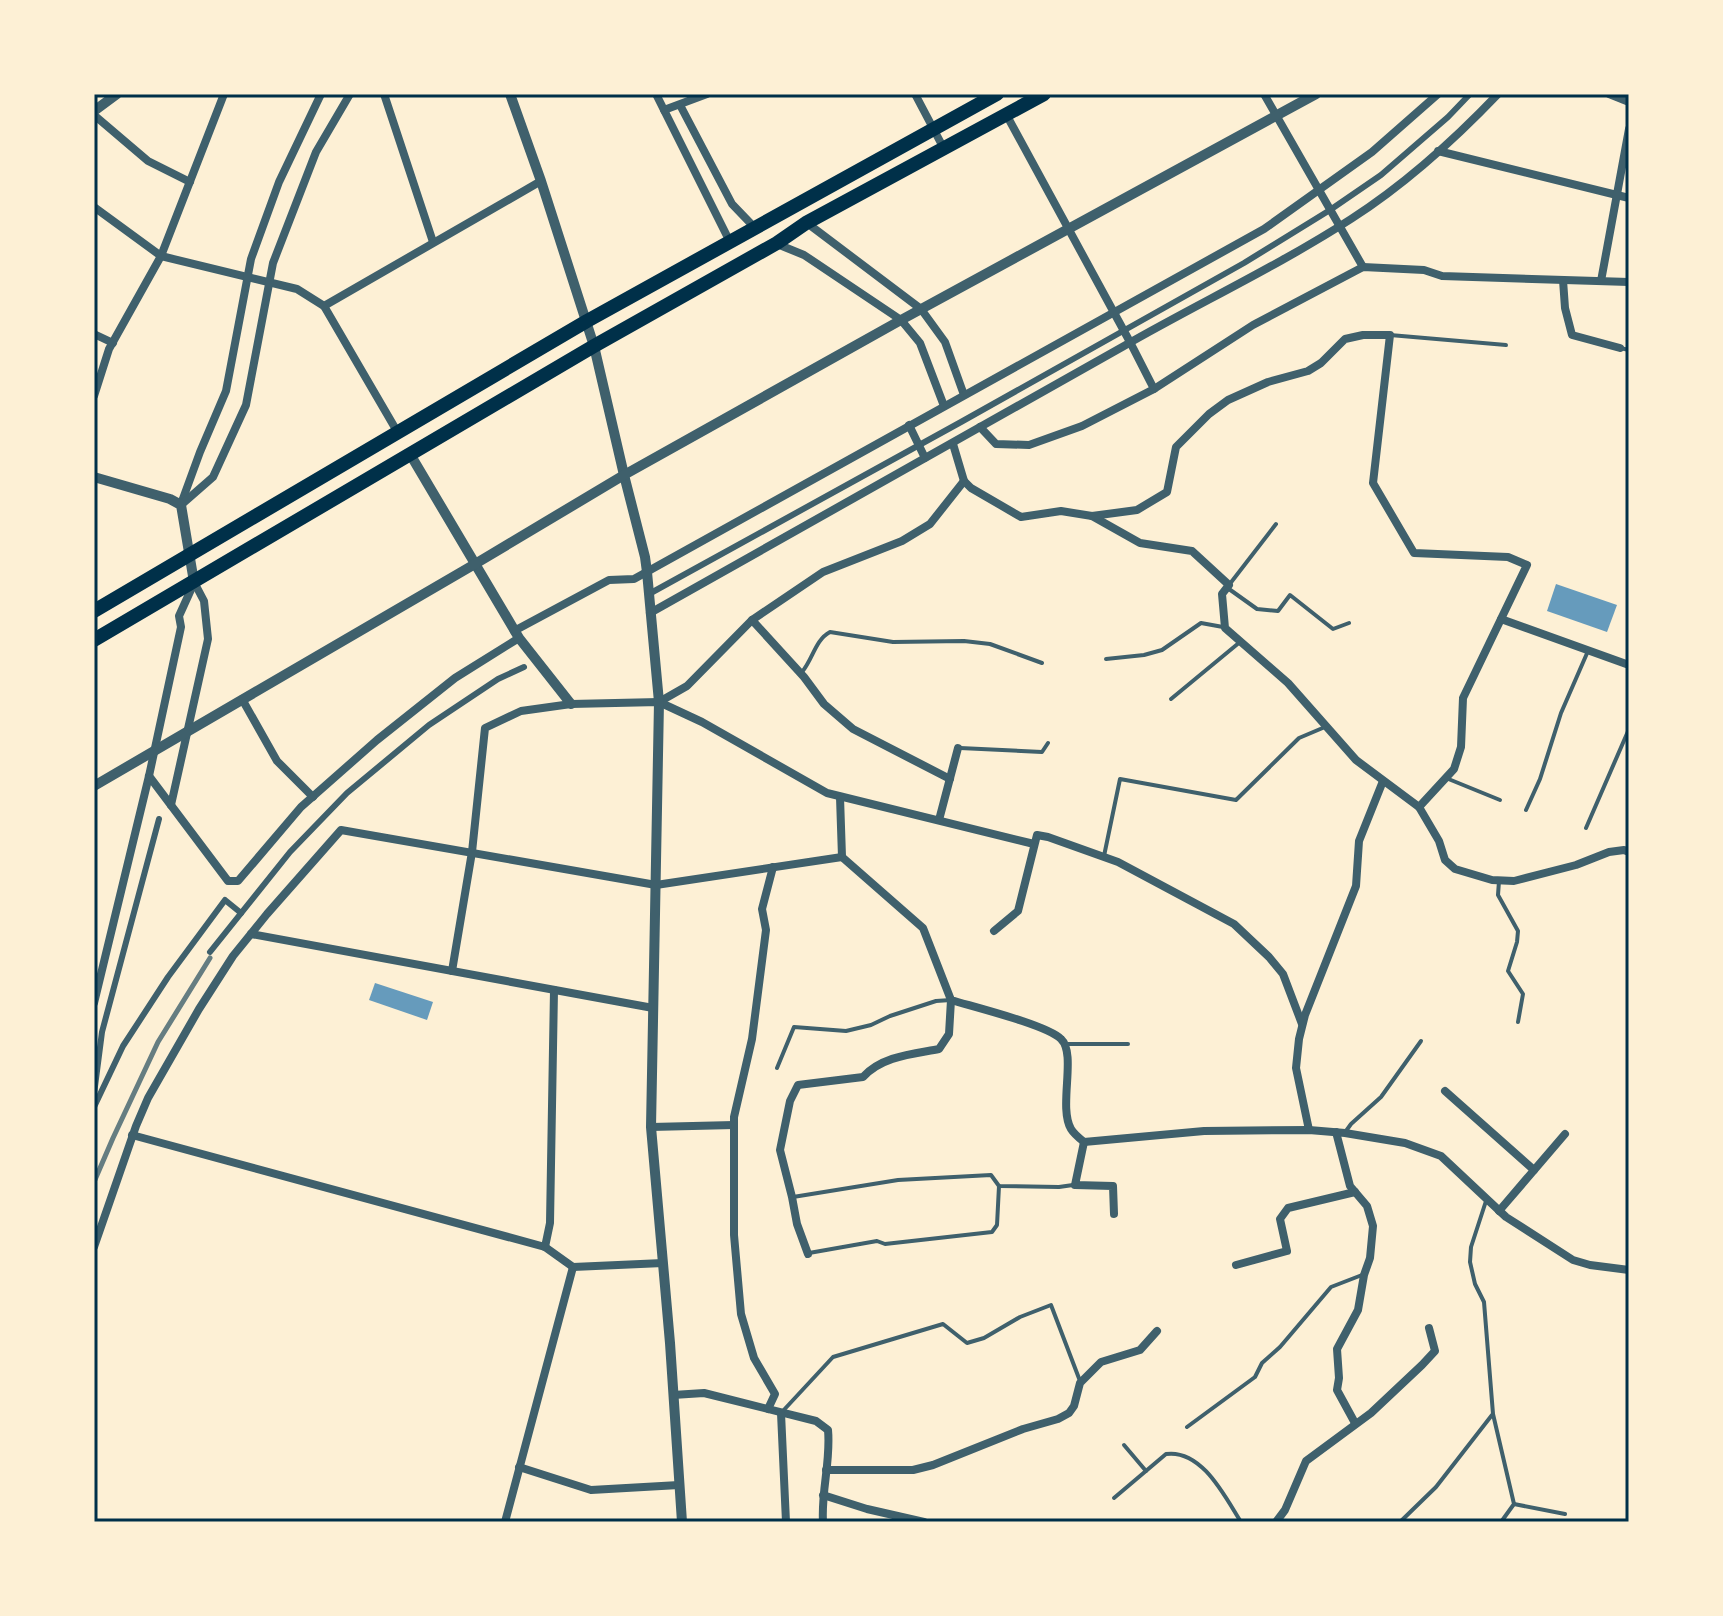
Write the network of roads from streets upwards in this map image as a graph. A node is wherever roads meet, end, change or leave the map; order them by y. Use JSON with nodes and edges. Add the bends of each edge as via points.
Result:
{"nodes":[{"id":1,"x":117,"y":94,"type":"edge"},
{"id":2,"x":224,"y":94,"type":"edge"},
{"id":3,"x":321,"y":94,"type":"edge"},
{"id":4,"x":350,"y":94,"type":"edge"},
{"id":5,"x":384,"y":94,"type":"edge"},
{"id":6,"x":510,"y":94,"type":"edge"},
{"id":7,"x":656,"y":94,"type":"edge"},
{"id":8,"x":707,"y":94,"type":"edge"},
{"id":9,"x":915,"y":94,"type":"edge"},
{"id":10,"x":997,"y":94,"type":"edge"},
{"id":11,"x":1044,"y":94,"type":"edge"},
{"id":12,"x":1264,"y":94,"type":"edge"},
{"id":13,"x":1316,"y":94,"type":"edge"},
{"id":14,"x":1438,"y":94,"type":"edge"},
{"id":15,"x":1470,"y":94,"type":"edge"},
{"id":16,"x":1498,"y":94,"type":"edge"},
{"id":17,"x":1609,"y":94,"type":"edge"},
{"id":18,"x":1629,"y":102,"type":"edge"},
{"id":19,"x":680,"y":105,"type":"junction"},
{"id":20,"x":664,"y":110,"type":"junction"},
{"id":21,"x":94,"y":113,"type":"edge"},
{"id":22,"x":1006,"y":114,"type":"junction"},
{"id":23,"x":1276,"y":116,"type":"junction"},
{"id":24,"x":934,"y":128,"type":"junction"},
{"id":25,"x":1629,"y":129,"type":"edge"},
{"id":26,"x":943,"y":147,"type":"junction"},
{"id":27,"x":1438,"y":151,"type":"junction"},
{"id":28,"x":541,"y":181,"type":"junction"},
{"id":29,"x":190,"y":182,"type":"junction"},
{"id":30,"x":1319,"y":191,"type":"junction"},
{"id":31,"x":1617,"y":195,"type":"junction"},
{"id":32,"x":1629,"y":198,"type":"edge"},
{"id":33,"x":94,"y":207,"type":"edge"},
{"id":34,"x":1330,"y":210,"type":"junction"},
{"id":35,"x":806,"y":223,"type":"junction"},
{"id":36,"x":1339,"y":226,"type":"junction"},
{"id":37,"x":756,"y":229,"type":"junction"},
{"id":38,"x":1069,"y":229,"type":"junction"},
{"id":39,"x":433,"y":242,"type":"junction"},
{"id":40,"x":730,"y":242,"type":"junction"},
{"id":41,"x":777,"y":243,"type":"junction"},
{"id":42,"x":161,"y":256,"type":"junction"},
{"id":43,"x":1363,"y":267,"type":"junction"},
{"id":44,"x":246,"y":277,"type":"junction"},
{"id":45,"x":1563,"y":280,"type":"junction"},
{"id":46,"x":1601,"y":281,"type":"junction"},
{"id":47,"x":269,"y":282,"type":"junction"},
{"id":48,"x":1629,"y":282,"type":"edge"},
{"id":49,"x":324,"y":306,"type":"junction"},
{"id":50,"x":921,"y":309,"type":"junction"},
{"id":51,"x":1113,"y":312,"type":"junction"},
{"id":52,"x":901,"y":320,"type":"junction"},
{"id":53,"x":587,"y":321,"type":"junction"},
{"id":54,"x":1124,"y":331,"type":"junction"},
{"id":55,"x":94,"y":334,"type":"edge"},
{"id":56,"x":1130,"y":342,"type":"junction"},
{"id":57,"x":113,"y":343,"type":"junction"},
{"id":58,"x":594,"y":346,"type":"junction"},
{"id":59,"x":1625,"y":349,"type":"edge"},
{"id":60,"x":1154,"y":389,"type":"junction"},
{"id":61,"x":94,"y":395,"type":"edge"},
{"id":62,"x":964,"y":395,"type":"junction"},
{"id":63,"x":944,"y":406,"type":"junction"},
{"id":64,"x":909,"y":425,"type":"junction"},
{"id":65,"x":980,"y":427,"type":"junction"},
{"id":66,"x":398,"y":433,"type":"junction"},
{"id":67,"x":953,"y":444,"type":"junction"},
{"id":68,"x":919,"y":445,"type":"junction"},
{"id":69,"x":410,"y":454,"type":"junction"},
{"id":70,"x":925,"y":458,"type":"junction"},
{"id":71,"x":624,"y":475,"type":"junction"},
{"id":72,"x":94,"y":477,"type":"edge"},
{"id":73,"x":964,"y":481,"type":"junction"},
{"id":74,"x":181,"y":505,"type":"junction"},
{"id":75,"x":1092,"y":516,"type":"junction"},
{"id":76,"x":190,"y":554,"type":"junction"},
{"id":77,"x":475,"y":564,"type":"junction"},
{"id":78,"x":647,"y":572,"type":"junction"},
{"id":79,"x":194,"y":582,"type":"junction"},
{"id":80,"x":649,"y":594,"type":"junction"},
{"id":81,"x":94,"y":611,"type":"edge"},
{"id":82,"x":650,"y":613,"type":"junction"},
{"id":83,"x":1501,"y":619,"type":"junction"},
{"id":84,"x":752,"y":620,"type":"junction"},
{"id":85,"x":517,"y":634,"type":"junction"},
{"id":86,"x":94,"y":640,"type":"edge"},
{"id":87,"x":1629,"y":665,"type":"edge"},
{"id":88,"x":524,"y":667,"type":"dead end"},
{"id":89,"x":242,"y":699,"type":"junction"},
{"id":90,"x":659,"y":702,"type":"junction"},
{"id":91,"x":571,"y":704,"type":"junction"},
{"id":92,"x":187,"y":731,"type":"junction"},
{"id":93,"x":958,"y":748,"type":"road end"},
{"id":94,"x":154,"y":750,"type":"junction"},
{"id":95,"x":149,"y":776,"type":"junction"},
{"id":96,"x":950,"y":779,"type":"junction"},
{"id":97,"x":1383,"y":781,"type":"junction"},
{"id":98,"x":94,"y":786,"type":"edge"},
{"id":99,"x":313,"y":797,"type":"junction"},
{"id":100,"x":840,"y":797,"type":"junction"},
{"id":101,"x":171,"y":805,"type":"junction"},
{"id":102,"x":1419,"y":807,"type":"junction"},
{"id":103,"x":159,"y":819,"type":"dead end"},
{"id":104,"x":939,"y":820,"type":"junction"},
{"id":105,"x":1034,"y":844,"type":"junction"},
{"id":106,"x":472,"y":852,"type":"junction"},
{"id":107,"x":1629,"y":852,"type":"edge"},
{"id":108,"x":842,"y":857,"type":"junction"},
{"id":109,"x":773,"y":867,"type":"junction"},
{"id":110,"x":656,"y":885,"type":"junction"},
{"id":111,"x":241,"y":913,"type":"junction"},
{"id":112,"x":994,"y":931,"type":"dead end"},
{"id":113,"x":251,"y":934,"type":"junction"},
{"id":114,"x":210,"y":952,"type":"dead end"},
{"id":115,"x":452,"y":971,"type":"junction"},
{"id":116,"x":554,"y":990,"type":"junction"},
{"id":117,"x":951,"y":1000,"type":"junction"},
{"id":118,"x":94,"y":1003,"type":"edge"},
{"id":119,"x":653,"y":1008,"type":"junction"},
{"id":120,"x":1302,"y":1024,"type":"junction"},
{"id":121,"x":1445,"y":1091,"type":"dead end"},
{"id":122,"x":94,"y":1094,"type":"edge"},
{"id":123,"x":94,"y":1107,"type":"edge"},
{"id":124,"x":734,"y":1125,"type":"junction"},
{"id":125,"x":651,"y":1127,"type":"junction"},
{"id":126,"x":1309,"y":1130,"type":"junction"},
{"id":127,"x":1340,"y":1132,"type":"junction"},
{"id":128,"x":1565,"y":1134,"type":"dead end"},
{"id":129,"x":132,"y":1135,"type":"junction"},
{"id":130,"x":1084,"y":1142,"type":"junction"},
{"id":131,"x":1534,"y":1170,"type":"junction"},
{"id":132,"x":1355,"y":1192,"type":"junction"},
{"id":133,"x":1499,"y":1211,"type":"junction"},
{"id":134,"x":1114,"y":1214,"type":"dead end"},
{"id":135,"x":94,"y":1247,"type":"edge"},
{"id":136,"x":545,"y":1247,"type":"junction"},
{"id":137,"x":808,"y":1254,"type":"road end"},
{"id":138,"x":663,"y":1263,"type":"junction"},
{"id":139,"x":1236,"y":1265,"type":"dead end"},
{"id":140,"x":573,"y":1267,"type":"junction"},
{"id":141,"x":1629,"y":1270,"type":"edge"},
{"id":142,"x":1429,"y":1328,"type":"dead end"},
{"id":143,"x":1157,"y":1331,"type":"dead end"},
{"id":144,"x":673,"y":1395,"type":"junction"},
{"id":145,"x":768,"y":1409,"type":"junction"},
{"id":146,"x":781,"y":1413,"type":"junction"},
{"id":147,"x":1355,"y":1423,"type":"junction"},
{"id":148,"x":519,"y":1467,"type":"junction"},
{"id":149,"x":826,"y":1470,"type":"junction"},
{"id":150,"x":679,"y":1485,"type":"junction"},
{"id":151,"x":823,"y":1495,"type":"junction"},
{"id":152,"x":505,"y":1522,"type":"edge"},
{"id":153,"x":682,"y":1522,"type":"edge"},
{"id":154,"x":786,"y":1522,"type":"edge"},
{"id":155,"x":823,"y":1522,"type":"edge"},
{"id":156,"x":924,"y":1522,"type":"edge"},
{"id":157,"x":1276,"y":1522,"type":"edge"}],
"edges":[{"from":1,"to":21,"type":"street"},
{"from":2,"to":29,"type":"street"},
{"from":3,"to":44,"type":"street","via":[[279,182]]},
{"from":4,"to":47,"type":"street","via":[[316,152]]},
{"from":5,"to":39,"type":"street"},
{"from":6,"to":28,"type":"street"},
{"from":7,"to":20,"type":"street"},
{"from":8,"to":19,"type":"street"},
{"from":9,"to":24,"type":"street"},
{"from":10,"to":24,"type":"highway"},
{"from":11,"to":22,"type":"highway"},
{"from":12,"to":23,"type":"street"},
{"from":13,"to":23,"type":"street"},
{"from":14,"to":30,"type":"street"},
{"from":15,"to":34,"type":"street","via":[[1381,175]]},
{"from":16,"to":27,"type":"street"},
{"from":17,"to":18,"type":"street"},
{"from":19,"to":20,"type":"street"},
{"from":19,"to":37,"type":"street","via":[[732,204]]},
{"from":20,"to":40,"type":"street"},
{"from":21,"to":29,"type":"street","via":[[148,161]]},
{"from":22,"to":26,"type":"highway"},
{"from":22,"to":38,"type":"street"},
{"from":23,"to":30,"type":"street"},
{"from":23,"to":38,"type":"street"},
{"from":24,"to":26,"type":"street"},
{"from":24,"to":37,"type":"highway"},
{"from":25,"to":31,"type":"street"},
{"from":26,"to":35,"type":"highway"},
{"from":27,"to":31,"type":"street"},
{"from":27,"to":36,"type":"street"},
{"from":28,"to":39,"type":"street"},
{"from":28,"to":53,"type":"street"},
{"from":29,"to":42,"type":"street"},
{"from":30,"to":34,"type":"street"},
{"from":30,"to":51,"type":"street","via":[[1264,229]]},
{"from":31,"to":32,"type":"street"},
{"from":31,"to":46,"type":"street"},
{"from":33,"to":42,"type":"street"},
{"from":34,"to":36,"type":"street"},
{"from":34,"to":54,"type":"street"},
{"from":35,"to":41,"type":"highway"},
{"from":35,"to":50,"type":"street"},
{"from":36,"to":43,"type":"street"},
{"from":36,"to":56,"type":"street"},
{"from":37,"to":40,"type":"highway"},
{"from":38,"to":50,"type":"street"},
{"from":38,"to":51,"type":"street"},
{"from":39,"to":49,"type":"street"},
{"from":40,"to":53,"type":"highway"},
{"from":41,"to":52,"type":"street","via":[[804,255]]},
{"from":41,"to":58,"type":"highway"},
{"from":42,"to":44,"type":"street"},
{"from":42,"to":57,"type":"street"},
{"from":43,"to":45,"type":"street"},
{"from":43,"to":60,"type":"street","via":[[1253,325]]},
{"from":44,"to":47,"type":"street"},
{"from":44,"to":74,"type":"street","via":[[226,391]]},
{"from":45,"to":46,"type":"street"},
{"from":45,"to":59,"type":"street","via":[[1572,335]]},
{"from":46,"to":48,"type":"street"},
{"from":47,"to":49,"type":"street","via":[[297,289]]},
{"from":47,"to":74,"type":"street","via":[[246,405],[213,477]]},
{"from":49,"to":66,"type":"street"},
{"from":50,"to":52,"type":"street"},
{"from":50,"to":62,"type":"street","via":[[945,342]]},
{"from":51,"to":54,"type":"street"},
{"from":51,"to":62,"type":"street"},
{"from":52,"to":63,"type":"street","via":[[920,343]]},
{"from":52,"to":71,"type":"street"},
{"from":53,"to":58,"type":"street"},
{"from":53,"to":66,"type":"highway"},
{"from":54,"to":56,"type":"street"},
{"from":54,"to":68,"type":"street"},
{"from":55,"to":57,"type":"street"},
{"from":56,"to":60,"type":"street"},
{"from":56,"to":65,"type":"street"},
{"from":57,"to":61,"type":"street"},
{"from":58,"to":69,"type":"highway"},
{"from":58,"to":71,"type":"street"},
{"from":60,"to":65,"type":"street","via":[[1082,426],[1029,445],[996,444]]},
{"from":62,"to":63,"type":"street"},
{"from":63,"to":64,"type":"street"},
{"from":64,"to":68,"type":"street"},
{"from":64,"to":78,"type":"street"},
{"from":65,"to":67,"type":"street"},
{"from":66,"to":76,"type":"highway"},
{"from":67,"to":70,"type":"street"},
{"from":67,"to":73,"type":"street"},
{"from":68,"to":70,"type":"street"},
{"from":68,"to":80,"type":"street"},
{"from":69,"to":77,"type":"street"},
{"from":69,"to":79,"type":"highway"},
{"from":70,"to":82,"type":"street"},
{"from":71,"to":77,"type":"street"},
{"from":71,"to":78,"type":"street"},
{"from":72,"to":74,"type":"street"},
{"from":73,"to":75,"type":"street","via":[[1021,517],[1061,511]]},
{"from":73,"to":84,"type":"street","via":[[930,524],[902,541],[823,572]]},
{"from":74,"to":76,"type":"street"},
{"from":75,"to":83,"type":"street","via":[[1137,510],[1167,492],[1176,447],[1228,400],[1308,371],[1345,339],[1390,335],[1373,483],[1414,553],[1508,557],[1527,565]]},
{"from":75,"to":97,"type":"street","via":[[1140,543],[1192,551],[1228,586],[1222,594],[1225,628],[1288,683],[1356,760]]},
{"from":76,"to":79,"type":"street"},
{"from":76,"to":81,"type":"highway"},
{"from":77,"to":85,"type":"street"},
{"from":77,"to":89,"type":"street"},
{"from":78,"to":80,"type":"street"},
{"from":78,"to":85,"type":"street","via":[[634,579],[609,580]]},
{"from":79,"to":86,"type":"highway"},
{"from":79,"to":92,"type":"street","via":[[204,601],[208,639]]},
{"from":79,"to":94,"type":"street","via":[[179,616]]},
{"from":80,"to":82,"type":"street"},
{"from":82,"to":90,"type":"street"},
{"from":83,"to":87,"type":"street"},
{"from":83,"to":102,"type":"street","via":[[1463,698],[1461,747],[1454,769]]},
{"from":84,"to":90,"type":"street","via":[[687,686]]},
{"from":84,"to":96,"type":"street","via":[[824,704],[853,729]]},
{"from":85,"to":91,"type":"street"},
{"from":85,"to":99,"type":"street","via":[[377,740]]},
{"from":88,"to":111,"type":"street","via":[[429,725],[347,793]]},
{"from":89,"to":92,"type":"street"},
{"from":89,"to":99,"type":"street","via":[[277,761]]},
{"from":90,"to":91,"type":"street"},
{"from":90,"to":100,"type":"street"},
{"from":90,"to":110,"type":"street"},
{"from":91,"to":106,"type":"street","via":[[521,711],[485,728]]},
{"from":92,"to":94,"type":"street"},
{"from":92,"to":101,"type":"street"},
{"from":93,"to":96,"type":"street"},
{"from":94,"to":95,"type":"street"},
{"from":94,"to":98,"type":"street"},
{"from":95,"to":101,"type":"street"},
{"from":95,"to":118,"type":"street"},
{"from":96,"to":104,"type":"street"},
{"from":97,"to":102,"type":"street"},
{"from":97,"to":120,"type":"street","via":[[1359,841],[1356,886]]},
{"from":99,"to":101,"type":"street","via":[[238,881],[228,881]]},
{"from":100,"to":104,"type":"street"},
{"from":100,"to":108,"type":"street"},
{"from":102,"to":107,"type":"street","via":[[1445,860],[1455,869],[1499,881],[1548,873],[1609,852]]},
{"from":103,"to":122,"type":"street","via":[[102,1032]]},
{"from":104,"to":105,"type":"street"},
{"from":105,"to":112,"type":"street","via":[[1018,911]]},
{"from":105,"to":120,"type":"street","via":[[1037,835],[1104,856],[1234,924],[1283,974]]},
{"from":106,"to":110,"type":"street"},
{"from":106,"to":113,"type":"street","via":[[341,830]]},
{"from":106,"to":115,"type":"street"},
{"from":108,"to":109,"type":"street"},
{"from":108,"to":117,"type":"street","via":[[923,928]]},
{"from":109,"to":110,"type":"street"},
{"from":109,"to":124,"type":"street","via":[[762,909],[766,930],[752,1039]]},
{"from":110,"to":119,"type":"street"},
{"from":111,"to":114,"type":"street"},
{"from":111,"to":123,"type":"street","via":[[225,900],[123,1046]]},
{"from":113,"to":115,"type":"street"},
{"from":113,"to":129,"type":"street","via":[[199,1009]]},
{"from":115,"to":116,"type":"street"},
{"from":116,"to":119,"type":"street"},
{"from":116,"to":136,"type":"street","via":[[550,1223]]},
{"from":117,"to":130,"type":"street","via":[[1061,1039],[1066,1048],[1065,1114],[1071,1130]]},
{"from":117,"to":137,"type":"street","via":[[949,1034],[939,1049],[889,1059],[863,1077],[798,1085],[780,1150]]},
{"from":119,"to":125,"type":"street"},
{"from":120,"to":126,"type":"street","via":[[1296,1068]]},
{"from":121,"to":131,"type":"street"},
{"from":124,"to":125,"type":"street"},
{"from":124,"to":145,"type":"street","via":[[734,1235],[741,1314],[754,1358],[775,1394]]},
{"from":125,"to":138,"type":"street"},
{"from":126,"to":127,"type":"street"},
{"from":126,"to":130,"type":"street","via":[[1204,1131]]},
{"from":127,"to":132,"type":"street"},
{"from":127,"to":133,"type":"street","via":[[1405,1143],[1441,1156]]},
{"from":128,"to":131,"type":"street"},
{"from":129,"to":135,"type":"street"},
{"from":129,"to":136,"type":"street"},
{"from":130,"to":134,"type":"street","via":[[1075,1185],[1113,1186]]},
{"from":131,"to":133,"type":"street"},
{"from":132,"to":139,"type":"street","via":[[1288,1208],[1280,1219],[1287,1251]]},
{"from":132,"to":147,"type":"street","via":[[1367,1206],[1373,1226],[1358,1310],[1337,1349],[1337,1390]]},
{"from":133,"to":141,"type":"street","via":[[1573,1260]]},
{"from":136,"to":140,"type":"street"},
{"from":138,"to":140,"type":"street"},
{"from":138,"to":144,"type":"street"},
{"from":140,"to":148,"type":"street"},
{"from":142,"to":147,"type":"street","via":[[1435,1351]]},
{"from":143,"to":149,"type":"street","via":[[1140,1350],[1101,1362],[1080,1383],[1069,1413],[1058,1419],[913,1470]]},
{"from":144,"to":145,"type":"street","via":[[704,1393]]},
{"from":144,"to":150,"type":"street"},
{"from":145,"to":146,"type":"street"},
{"from":146,"to":149,"type":"street","via":[[816,1421],[828,1430]]},
{"from":146,"to":154,"type":"street"},
{"from":147,"to":157,"type":"street","via":[[1306,1461]]},
{"from":148,"to":150,"type":"street","via":[[591,1490]]},
{"from":148,"to":152,"type":"street"},
{"from":149,"to":151,"type":"street"},
{"from":150,"to":153,"type":"street"},
{"from":151,"to":155,"type":"street"},
{"from":151,"to":156,"type":"street"}]}
